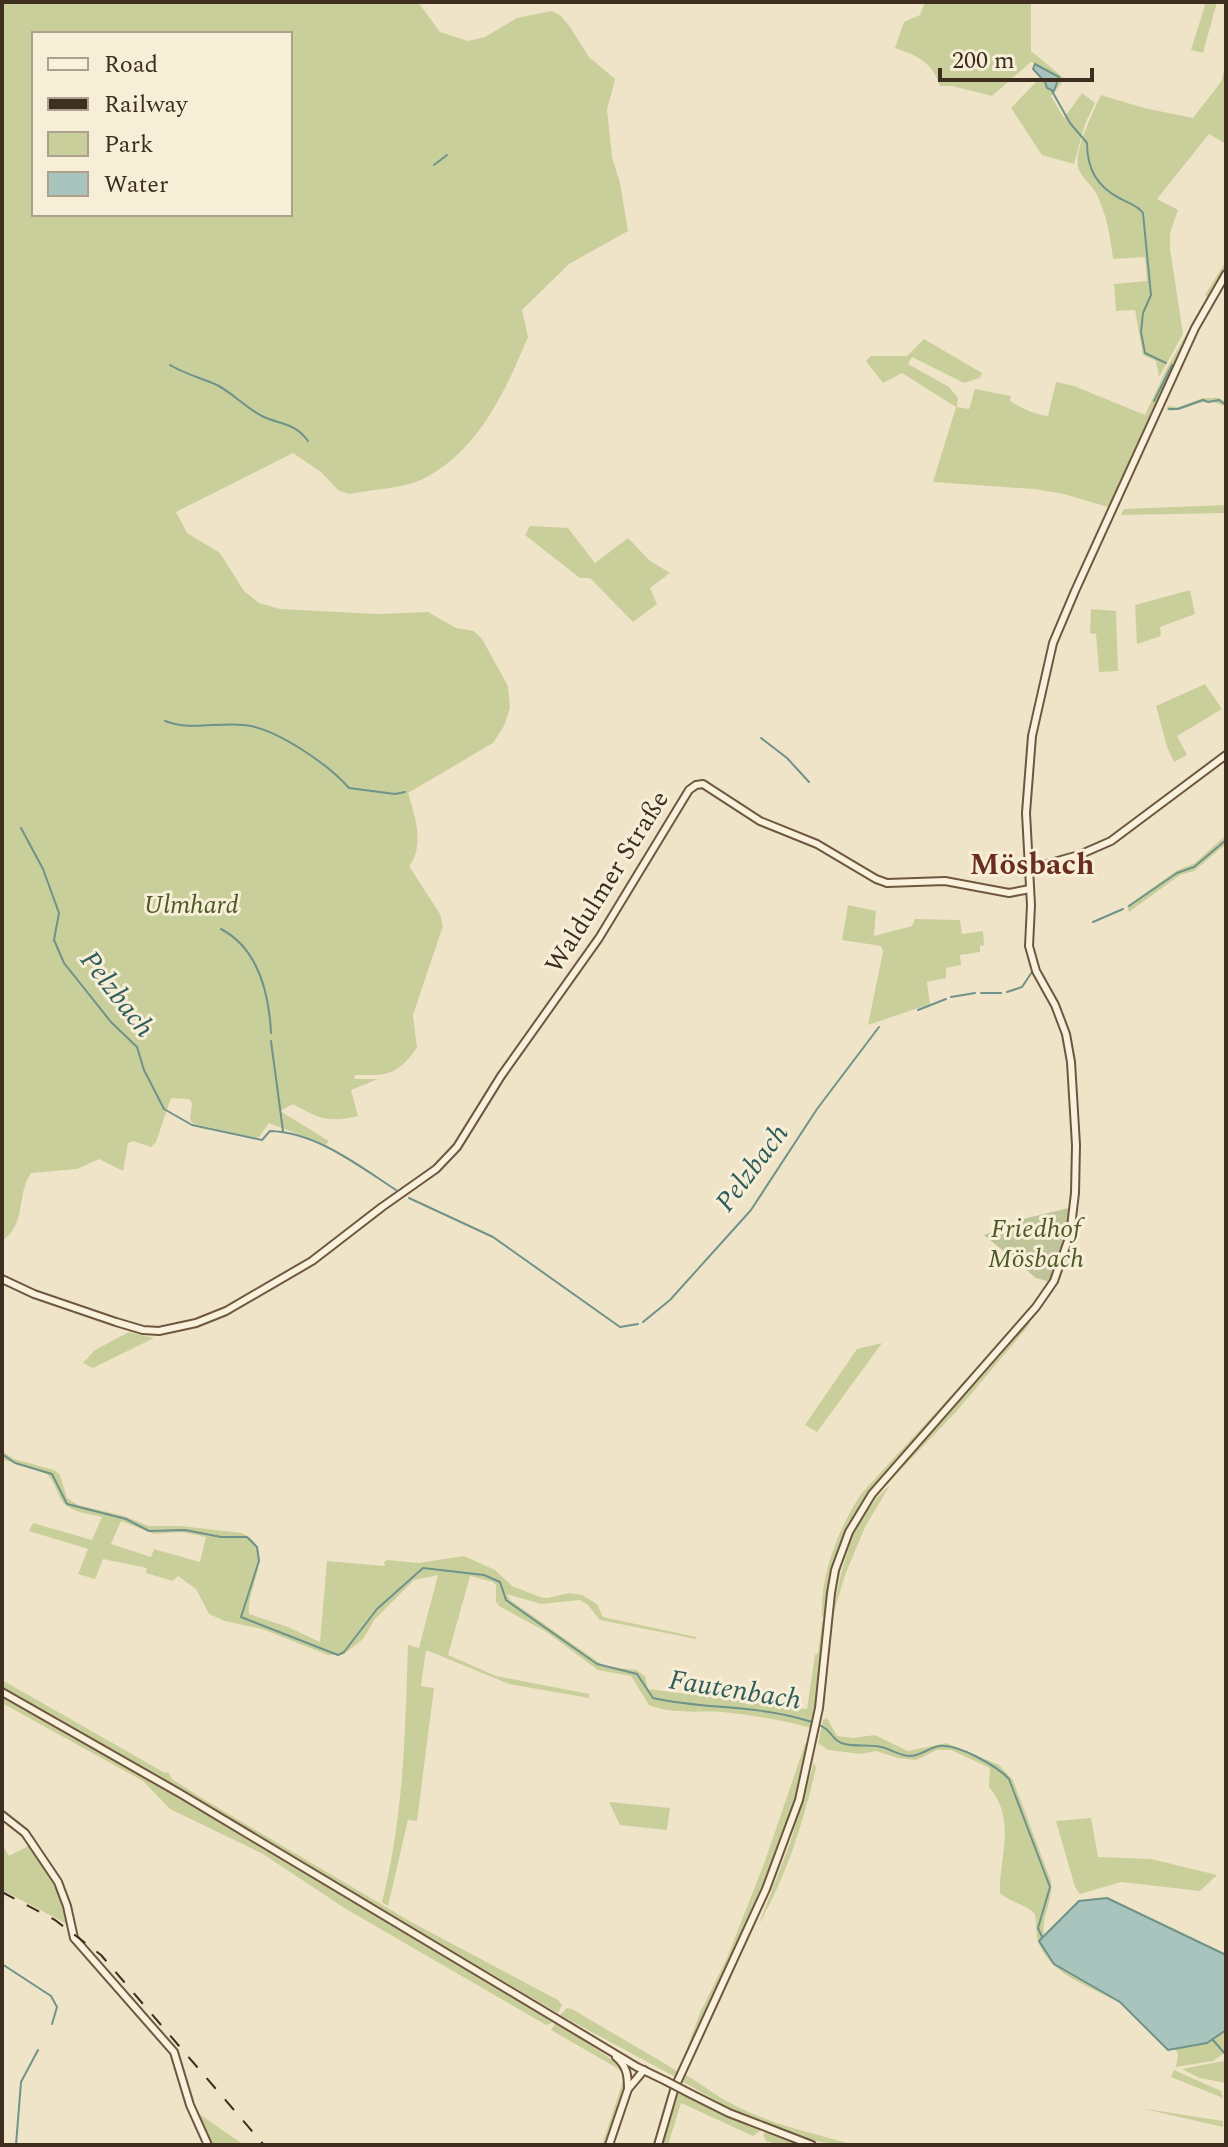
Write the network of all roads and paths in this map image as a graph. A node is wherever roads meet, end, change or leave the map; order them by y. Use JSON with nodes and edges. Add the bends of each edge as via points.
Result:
{"nodes":[{"id":1,"x":1226,"y":274,"type":"edge"},
{"id":2,"x":1226,"y":755,"type":"edge"},
{"id":3,"x":1029,"y":869,"type":"junction"},
{"id":4,"x":1030,"y":889,"type":"junction"},
{"id":5,"x":2,"y":1279,"type":"edge"},
{"id":6,"x":2,"y":1692,"type":"edge"},
{"id":7,"x":2,"y":1815,"type":"edge"},
{"id":8,"x":606,"y":2048,"type":"junction"},
{"id":9,"x":641,"y":2068,"type":"junction"},
{"id":10,"x":628,"y":2076,"type":"junction"},
{"id":11,"x":628,"y":2089,"type":"junction"},
{"id":12,"x":208,"y":2145,"type":"edge"},
{"id":13,"x":609,"y":2145,"type":"edge"},
{"id":14,"x":658,"y":2145,"type":"edge"},
{"id":15,"x":812,"y":2145,"type":"edge"}],
"edges":[{"from":1,"to":3,"type":"main road","via":[[1189,342],[1053,643],[1028,772]]},
{"from":2,"to":3,"type":"main road","via":[[1111,841]]},
{"from":3,"to":4,"type":"main road"},
{"from":4,"to":5,"type":"main road","name":"Waldulmer Straße","via":[[1009,893],[945,881],[887,883],[825,848],[760,821],[703,784],[696,785],[457,1147],[436,1169],[312,1261],[209,1318],[174,1329],[143,1330]]},
{"from":4,"to":14,"type":"main road","via":[[1031,955],[1063,1023],[1071,1062],[1075,1193],[1066,1252],[1050,1288],[872,1494],[849,1532],[835,1570],[817,1719],[799,1800],[766,1889],[675,2087]]},
{"from":6,"to":8,"type":"main road"},
{"from":7,"to":12,"type":"main road","via":[[25,1833],[58,1882],[74,1938],[174,2052]]},
{"from":8,"to":9,"type":"main road"},
{"from":8,"to":10,"type":"main road"},
{"from":9,"to":10,"type":"main road"},
{"from":9,"to":11,"type":"main road"},
{"from":9,"to":15,"type":"main road","bridge":true,"via":[[764,2128]]},
{"from":10,"to":11,"type":"main road"},
{"from":11,"to":13,"type":"main road"}]}
